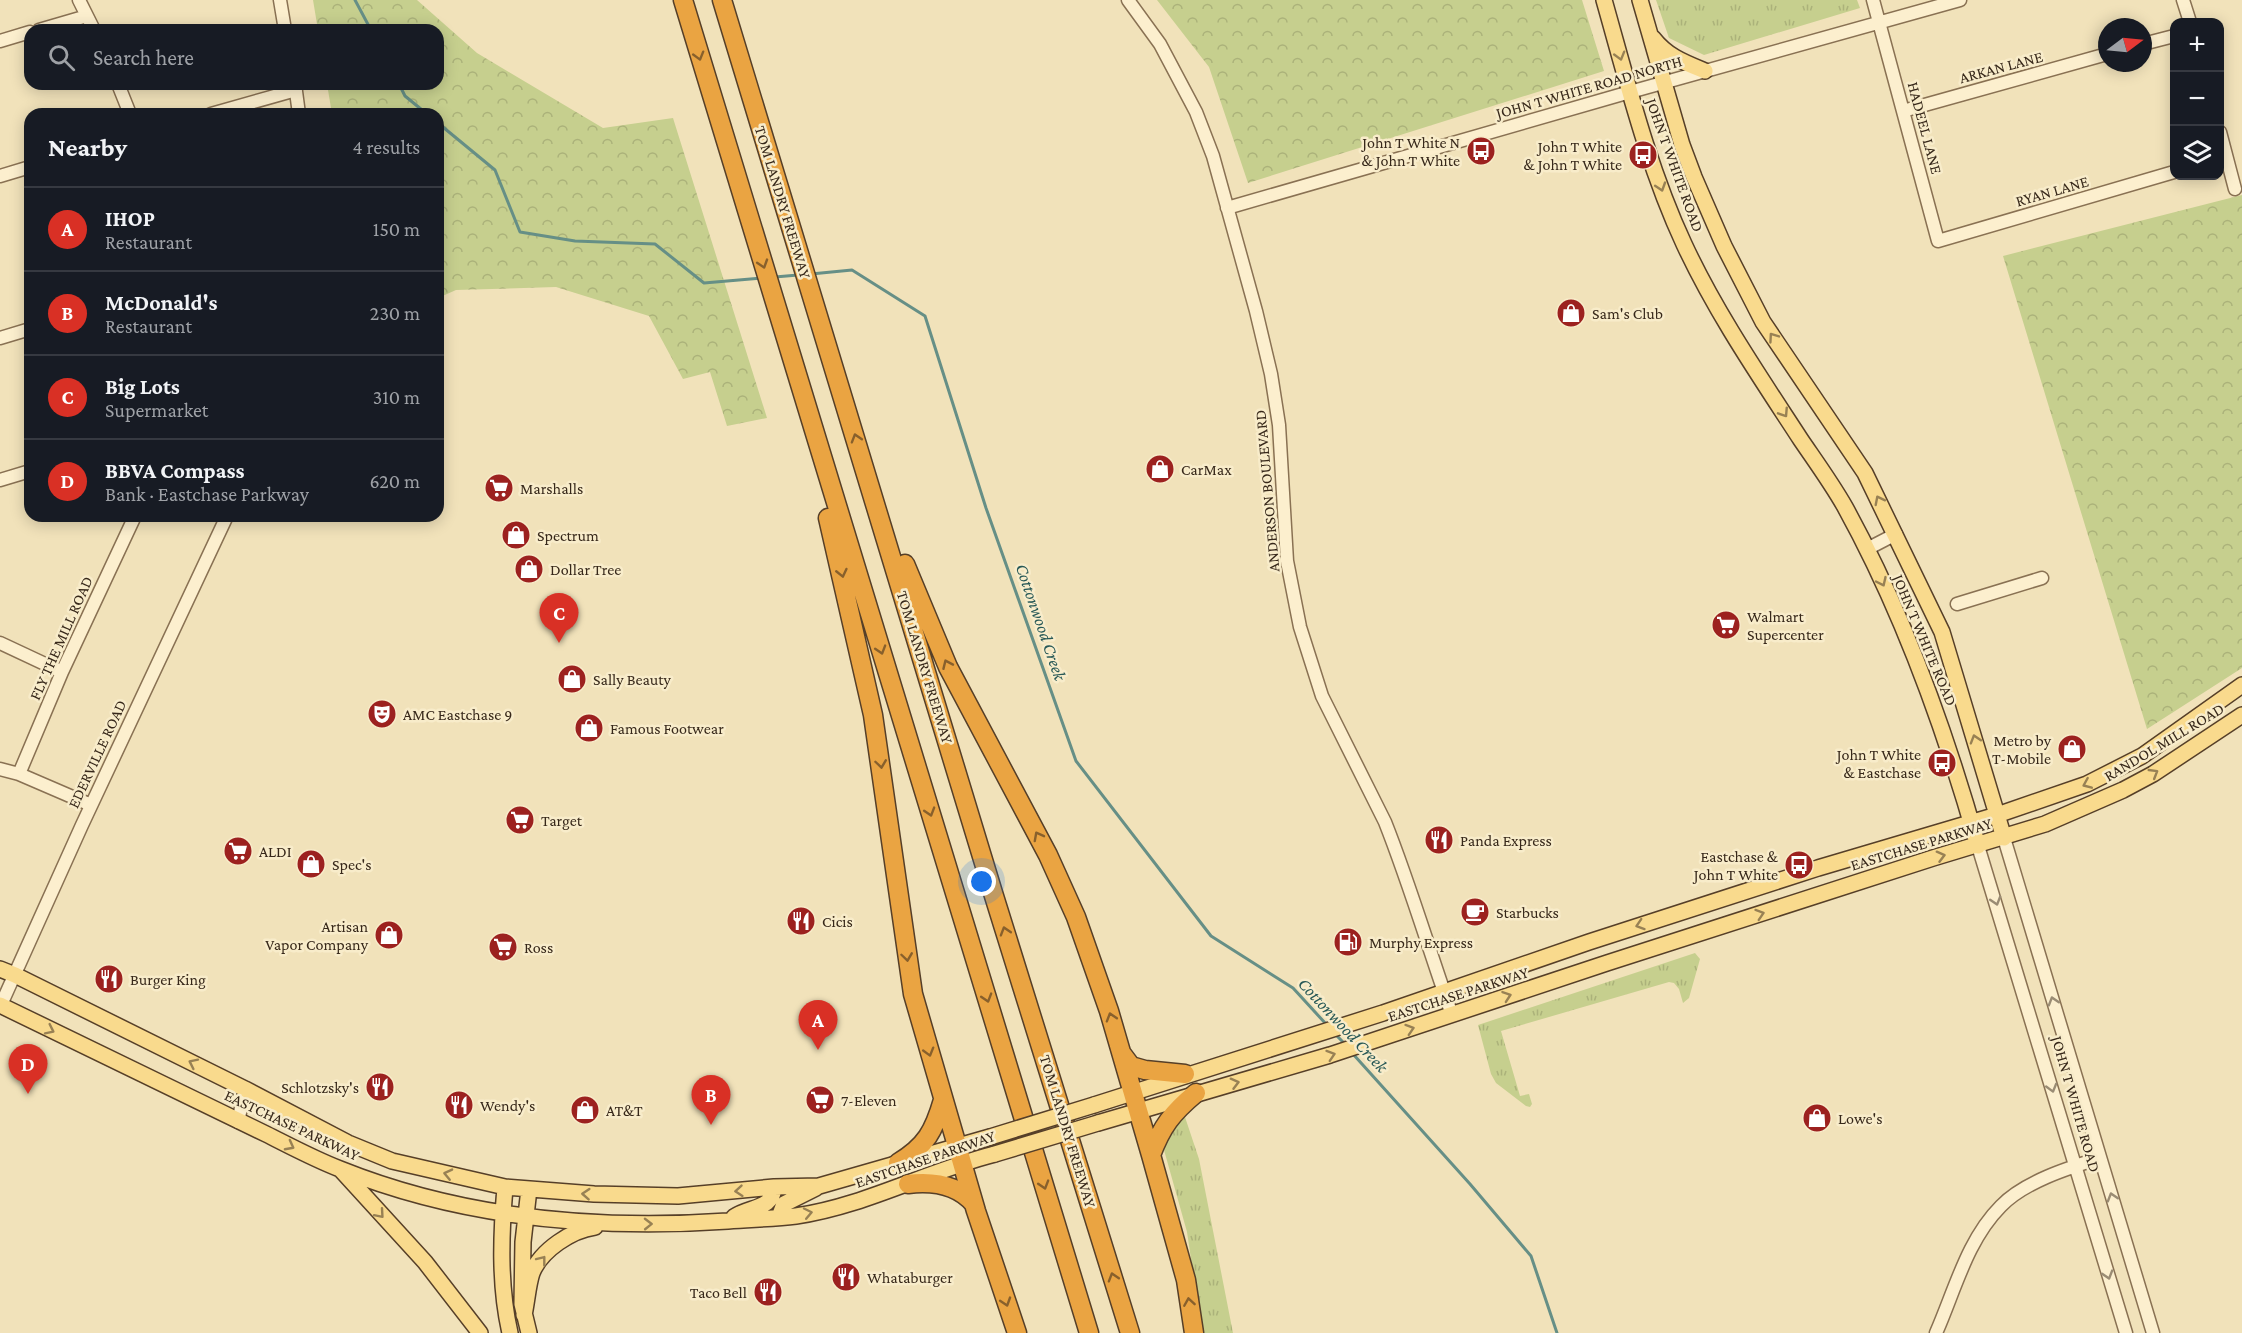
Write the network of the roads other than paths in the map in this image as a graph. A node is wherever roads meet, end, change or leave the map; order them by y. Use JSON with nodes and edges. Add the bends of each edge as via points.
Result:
{"nodes":[{"id":1,"x":79,"y":0,"type":"edge"},
{"id":2,"x":280,"y":0,"type":"edge"},
{"id":3,"x":683,"y":0,"type":"edge"},
{"id":4,"x":722,"y":0,"type":"edge"},
{"id":5,"x":1128,"y":0,"type":"edge"},
{"id":6,"x":1604,"y":0,"type":"edge"},
{"id":7,"x":1640,"y":0,"type":"edge"},
{"id":8,"x":1873,"y":0,"type":"edge"},
{"id":9,"x":1960,"y":0,"type":"edge"},
{"id":10,"x":2184,"y":0,"type":"edge"},
{"id":11,"x":87,"y":16,"type":"junction"},
{"id":12,"x":2189,"y":18,"type":"edge"},
{"id":13,"x":1879,"y":22,"type":"junction"},
{"id":14,"x":60,"y":24,"type":"edge"},
{"id":15,"x":91,"y":24,"type":"edge"},
{"id":16,"x":284,"y":24,"type":"edge"},
{"id":17,"x":1649,"y":34,"type":"junction"},
{"id":18,"x":24,"y":35,"type":"edge"},
{"id":19,"x":2170,"y":37,"type":"edge"},
{"id":20,"x":0,"y":41,"type":"edge"},
{"id":21,"x":2152,"y":42,"type":"edge"},
{"id":22,"x":2098,"y":57,"type":"edge"},
{"id":23,"x":1705,"y":71,"type":"junction"},
{"id":24,"x":1663,"y":82,"type":"junction"},
{"id":25,"x":120,"y":90,"type":"edge"},
{"id":26,"x":286,"y":90,"type":"edge"},
{"id":27,"x":295,"y":90,"type":"edge"},
{"id":28,"x":1630,"y":92,"type":"junction"},
{"id":29,"x":128,"y":108,"type":"edge"},
{"id":30,"x":230,"y":108,"type":"edge"},
{"id":31,"x":298,"y":108,"type":"edge"},
{"id":32,"x":1903,"y":111,"type":"junction"},
{"id":33,"x":2224,"y":161,"type":"edge"},
{"id":34,"x":24,"y":169,"type":"edge"},
{"id":35,"x":2170,"y":173,"type":"edge"},
{"id":36,"x":0,"y":176,"type":"edge"},
{"id":37,"x":2235,"y":189,"type":"dead end"},
{"id":38,"x":1227,"y":208,"type":"junction"},
{"id":39,"x":1938,"y":241,"type":"joint"},
{"id":40,"x":24,"y":331,"type":"edge"},
{"id":41,"x":783,"y":333,"type":"junction"},
{"id":42,"x":0,"y":339,"type":"edge"},
{"id":43,"x":24,"y":473,"type":"edge"},
{"id":44,"x":867,"y":473,"type":"junction"},
{"id":45,"x":0,"y":480,"type":"edge"},
{"id":46,"x":132,"y":522,"type":"edge"},
{"id":47,"x":224,"y":522,"type":"edge"},
{"id":48,"x":1896,"y":534,"type":"junction"},
{"id":49,"x":1867,"y":549,"type":"junction"},
{"id":50,"x":2042,"y":578,"type":"dead end"},
{"id":51,"x":1957,"y":604,"type":"dead end"},
{"id":52,"x":0,"y":643,"type":"edge"},
{"id":53,"x":62,"y":672,"type":"junction"},
{"id":54,"x":2242,"y":685,"type":"edge"},
{"id":55,"x":2242,"y":715,"type":"edge"},
{"id":56,"x":0,"y":768,"type":"edge"},
{"id":57,"x":18,"y":774,"type":"junction"},
{"id":58,"x":91,"y":805,"type":"junction"},
{"id":59,"x":1997,"y":815,"type":"junction"},
{"id":60,"x":1971,"y":823,"type":"junction"},
{"id":61,"x":2004,"y":838,"type":"junction"},
{"id":62,"x":1978,"y":846,"type":"junction"},
{"id":63,"x":1696,"y":907,"type":"junction"},
{"id":64,"x":1704,"y":932,"type":"junction"},
{"id":65,"x":7,"y":972,"type":"edge"},
{"id":66,"x":1444,"y":993,"type":"junction"},
{"id":67,"x":0,"y":1006,"type":"edge"},
{"id":68,"x":1452,"y":1015,"type":"junction"},
{"id":69,"x":1122,"y":1053,"type":"junction"},
{"id":70,"x":1185,"y":1074,"type":"junction"},
{"id":71,"x":245,"y":1089,"type":"junction"},
{"id":72,"x":1133,"y":1093,"type":"junction"},
{"id":73,"x":1196,"y":1093,"type":"junction"},
{"id":74,"x":943,"y":1100,"type":"junction"},
{"id":75,"x":1139,"y":1111,"type":"junction"},
{"id":76,"x":238,"y":1122,"type":"junction"},
{"id":77,"x":959,"y":1154,"type":"junction"},
{"id":78,"x":1151,"y":1155,"type":"junction"},
{"id":79,"x":2100,"y":1158,"type":"junction"},
{"id":80,"x":898,"y":1163,"type":"junction"},
{"id":81,"x":2075,"y":1166,"type":"junction"},
{"id":82,"x":341,"y":1170,"type":"junction"},
{"id":83,"x":908,"y":1184,"type":"junction"},
{"id":84,"x":819,"y":1186,"type":"junction"},
{"id":85,"x":505,"y":1187,"type":"junction"},
{"id":86,"x":774,"y":1188,"type":"junction"},
{"id":87,"x":529,"y":1189,"type":"junction"},
{"id":88,"x":975,"y":1206,"type":"junction"},
{"id":89,"x":503,"y":1214,"type":"junction"},
{"id":90,"x":527,"y":1216,"type":"junction"},
{"id":91,"x":779,"y":1217,"type":"junction"},
{"id":92,"x":729,"y":1221,"type":"junction"},
{"id":93,"x":619,"y":1224,"type":"junction"},
{"id":94,"x":524,"y":1315,"type":"junction"},
{"id":95,"x":480,"y":1333,"type":"edge"},
{"id":96,"x":510,"y":1333,"type":"edge"},
{"id":97,"x":529,"y":1333,"type":"edge"},
{"id":98,"x":1017,"y":1333,"type":"edge"},
{"id":99,"x":1089,"y":1333,"type":"edge"},
{"id":100,"x":1130,"y":1333,"type":"edge"},
{"id":101,"x":1194,"y":1333,"type":"edge"},
{"id":102,"x":1936,"y":1333,"type":"edge"},
{"id":103,"x":2126,"y":1333,"type":"edge"},
{"id":104,"x":2154,"y":1333,"type":"edge"}],
"edges":[{"from":1,"to":11,"type":"street"},
{"from":2,"to":16,"type":"street"},
{"from":3,"to":41,"type":"highway","one_way":true},
{"from":44,"to":4,"type":"highway","name":"TOM LANDRY FREEWAY","one_way":true},
{"from":5,"to":38,"type":"street","name":"ANDERSON BOULEVARD","via":[[1160,44],[1196,112]]},
{"from":6,"to":28,"type":"main road","name":"JOHN T WHITE ROAD","one_way":true},
{"from":7,"to":17,"type":"main road","name":"JOHN T WHITE ROAD"},
{"from":8,"to":13,"type":"street","name":"HADEEL LANE"},
{"from":9,"to":13,"type":"street","name":"JOHN T WHITE ROAD NORTH"},
{"from":10,"to":12,"type":"street"},
{"from":11,"to":14,"type":"street"},
{"from":11,"to":15,"type":"street"},
{"from":13,"to":23,"type":"street","name":"JOHN T WHITE ROAD NORTH"},
{"from":13,"to":32,"type":"street","name":"HADEEL LANE"},
{"from":17,"to":23,"type":"main road","via":[[1676,59]]},
{"from":17,"to":24,"type":"main road","name":"JOHN T WHITE ROAD"},
{"from":18,"to":20,"type":"street"},
{"from":19,"to":21,"type":"street"},
{"from":22,"to":32,"type":"street","name":"ARKAN LANE"},
{"from":23,"to":24,"type":"street","name":"JOHN T WHITE ROAD NORTH"},
{"from":24,"to":28,"type":"street","name":"JOHN T WHITE ROAD NORTH"},
{"from":48,"to":24,"type":"main road","name":"JOHN T WHITE ROAD","one_way":true,"via":[[1865,473],[1763,322],[1738,275],[1694,177]]},
{"from":25,"to":29,"type":"street"},
{"from":26,"to":30,"type":"street"},
{"from":27,"to":31,"type":"street"},
{"from":28,"to":38,"type":"street","name":"JOHN T WHITE ROAD NORTH"},
{"from":28,"to":49,"type":"main road","name":"JOHN T WHITE ROAD","one_way":true,"via":[[1664,195],[1689,254],[1721,315]]},
{"from":32,"to":39,"type":"street","name":"HADEEL LANE"},
{"from":33,"to":37,"type":"street"},
{"from":34,"to":36,"type":"street"},
{"from":35,"to":39,"type":"street","name":"RYAN LANE"},
{"from":38,"to":66,"type":"street","name":"ANDERSON BOULEVARD","via":[[1271,374],[1279,425],[1287,561],[1300,627],[1322,696],[1393,842]]},
{"from":40,"to":42,"type":"street"},
{"from":41,"to":74,"type":"highway","one_way":true,"via":[[784,360],[839,560],[873,715],[913,994]]},
{"from":41,"to":99,"type":"highway","one_way":true},
{"from":43,"to":45,"type":"street"},
{"from":69,"to":44,"type":"highway","one_way":true,"via":[[1076,917],[1048,855],[948,667]]},
{"from":100,"to":44,"type":"highway","name":"TOM LANDRY FREEWAY","one_way":true},
{"from":46,"to":53,"type":"street","name":"FLY THE MILL ROAD"},
{"from":47,"to":58,"type":"street","name":"EDERVILLE ROAD"},
{"from":48,"to":49,"type":"street"},
{"from":59,"to":48,"type":"main road","name":"JOHN T WHITE ROAD","one_way":true,"via":[[1942,632]]},
{"from":49,"to":60,"type":"main road","name":"JOHN T WHITE ROAD","one_way":true,"via":[[1941,724]]},
{"from":50,"to":51,"type":"street"},
{"from":52,"to":53,"type":"street"},
{"from":53,"to":57,"type":"street","name":"FLY THE MILL ROAD"},
{"from":54,"to":59,"type":"main road","name":"RANDOL MILL ROAD","one_way":true,"via":[[2142,756],[2087,784]]},
{"from":61,"to":55,"type":"main road","name":"RANDOL MILL ROAD","one_way":true,"via":[[2123,790]]},
{"from":56,"to":57,"type":"street"},
{"from":57,"to":58,"type":"street"},
{"from":58,"to":65,"type":"street","name":"EDERVILLE ROAD"},
{"from":59,"to":60,"type":"main road","name":"EASTCHASE PARKWAY"},
{"from":59,"to":61,"type":"main road","name":"JOHN T WHITE ROAD"},
{"from":60,"to":62,"type":"main road","name":"JOHN T WHITE ROAD"},
{"from":60,"to":63,"type":"main road","name":"EASTCHASE PARKWAY"},
{"from":61,"to":62,"type":"main road","name":"EASTCHASE PARKWAY"},
{"from":79,"to":61,"type":"street","name":"JOHN T WHITE ROAD","one_way":true},
{"from":64,"to":62,"type":"main road","name":"EASTCHASE PARKWAY","one_way":true},
{"from":62,"to":81,"type":"street","name":"JOHN T WHITE ROAD","one_way":true},
{"from":63,"to":64,"type":"main road"},
{"from":63,"to":66,"type":"main road","name":"EASTCHASE PARKWAY","one_way":true},
{"from":68,"to":64,"type":"main road","name":"EASTCHASE PARKWAY","one_way":true},
{"from":65,"to":67,"type":"street","name":"EDERVILLE ROAD"},
{"from":71,"to":65,"type":"main road","name":"EASTCHASE PARKWAY","one_way":true},
{"from":66,"to":68,"type":"street","name":"ANDERSON BOULEVARD"},
{"from":66,"to":70,"type":"main road","name":"EASTCHASE PARKWAY"},
{"from":67,"to":76,"type":"main road","name":"EASTCHASE PARKWAY","one_way":true},
{"from":73,"to":68,"type":"main road","name":"EASTCHASE PARKWAY","one_way":true},
{"from":69,"to":70,"type":"highway","via":[[1131,1065],[1157,1073]]},
{"from":69,"to":72,"type":"highway"},
{"from":70,"to":72,"type":"main road","name":"EASTCHASE PARKWAY"},
{"from":71,"to":76,"type":"street"},
{"from":85,"to":71,"type":"main road","name":"EASTCHASE PARKWAY","one_way":true,"via":[[392,1161],[348,1143]]},
{"from":72,"to":75,"type":"highway"},
{"from":72,"to":77,"type":"main road","name":"EASTCHASE PARKWAY","bridge":true,"via":[[990,1137]]},
{"from":73,"to":75,"type":"main road","name":"EASTCHASE PARKWAY"},
{"from":73,"to":78,"type":"highway","via":[[1172,1115]]},
{"from":74,"to":77,"type":"highway"},
{"from":74,"to":80,"type":"highway","via":[[928,1138]]},
{"from":75,"to":77,"type":"main road","name":"EASTCHASE PARKWAY","bridge":true,"via":[[994,1154]]},
{"from":75,"to":78,"type":"highway"},
{"from":76,"to":82,"type":"main road","name":"EASTCHASE PARKWAY","one_way":true},
{"from":77,"to":80,"type":"main road","name":"EASTCHASE PARKWAY"},
{"from":77,"to":83,"type":"main road","name":"EASTCHASE PARKWAY"},
{"from":77,"to":88,"type":"highway"},
{"from":101,"to":78,"type":"highway","one_way":true,"via":[[1186,1280]]},
{"from":79,"to":81,"type":"street"},
{"from":104,"to":79,"type":"street","name":"JOHN T WHITE ROAD","one_way":true},
{"from":80,"to":84,"type":"main road","name":"EASTCHASE PARKWAY"},
{"from":81,"to":102,"type":"street","via":[[2001,1206],[1968,1254]]},
{"from":81,"to":103,"type":"street","name":"JOHN T WHITE ROAD","one_way":true},
{"from":82,"to":89,"type":"main road","name":"EASTCHASE PARKWAY","via":[[430,1198]]},
{"from":82,"to":95,"type":"main road","one_way":true,"via":[[425,1263]]},
{"from":83,"to":88,"type":"highway","via":[[924,1182],[953,1188]]},
{"from":91,"to":83,"type":"main road","name":"EASTCHASE PARKWAY","one_way":true,"via":[[833,1208]]},
{"from":84,"to":86,"type":"main road","name":"EASTCHASE PARKWAY"},
{"from":84,"to":91,"type":"main road","via":[[784,1204]]},
{"from":85,"to":87,"type":"main road","name":"EASTCHASE PARKWAY"},
{"from":85,"to":89,"type":"main road"},
{"from":86,"to":87,"type":"main road","name":"EASTCHASE PARKWAY","one_way":true,"via":[[678,1196]]},
{"from":86,"to":92,"type":"main road","via":[[770,1202],[741,1212]]},
{"from":87,"to":90,"type":"main road"},
{"from":88,"to":98,"type":"highway","one_way":true},
{"from":89,"to":90,"type":"main road","name":"EASTCHASE PARKWAY"},
{"from":89,"to":96,"type":"main road","via":[[502,1274]]},
{"from":90,"to":93,"type":"main road","name":"EASTCHASE PARKWAY"},
{"from":90,"to":94,"type":"main road","via":[[523,1242]]},
{"from":91,"to":92,"type":"main road","name":"EASTCHASE PARKWAY"},
{"from":93,"to":92,"type":"main road","name":"EASTCHASE PARKWAY","one_way":true},
{"from":94,"to":93,"type":"main road","one_way":true,"via":[[532,1272],[554,1245],[585,1228]]},
{"from":94,"to":97,"type":"main road"}]}
